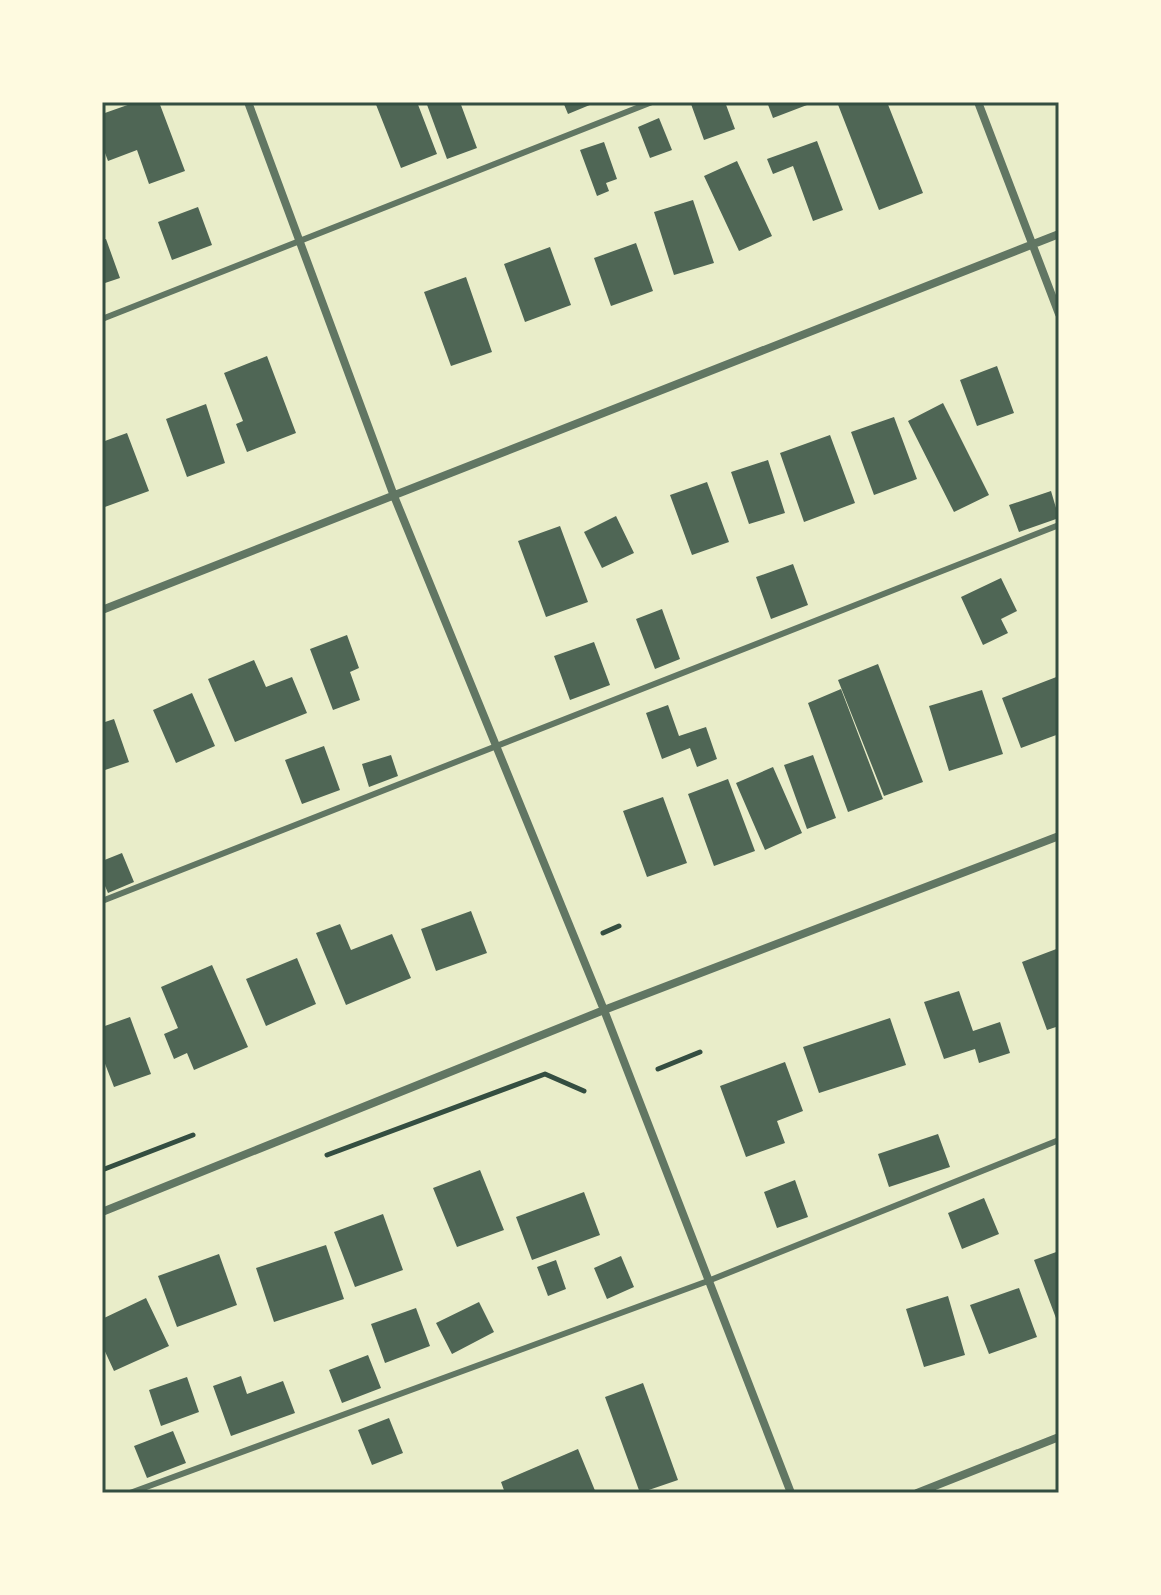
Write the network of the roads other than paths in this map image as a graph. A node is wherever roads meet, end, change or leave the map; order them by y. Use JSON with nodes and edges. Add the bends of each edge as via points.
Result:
{"nodes":[{"id":1,"x":248,"y":102,"type":"edge"},
{"id":2,"x":652,"y":102,"type":"edge"},
{"id":3,"x":978,"y":102,"type":"edge"},
{"id":4,"x":1059,"y":234,"type":"edge"},
{"id":5,"x":299,"y":240,"type":"junction"},
{"id":6,"x":1032,"y":244,"type":"junction"},
{"id":7,"x":1059,"y":314,"type":"edge"},
{"id":8,"x":102,"y":319,"type":"edge"},
{"id":9,"x":394,"y":496,"type":"junction"},
{"id":10,"x":1059,"y":525,"type":"edge"},
{"id":11,"x":102,"y":610,"type":"edge"},
{"id":12,"x":496,"y":746,"type":"junction"},
{"id":13,"x":1059,"y":836,"type":"edge"},
{"id":14,"x":102,"y":901,"type":"edge"},
{"id":15,"x":604,"y":1010,"type":"junction"},
{"id":16,"x":1059,"y":1140,"type":"edge"},
{"id":17,"x":102,"y":1212,"type":"edge"},
{"id":18,"x":708,"y":1281,"type":"junction"},
{"id":19,"x":1059,"y":1437,"type":"edge"},
{"id":20,"x":130,"y":1493,"type":"edge"},
{"id":21,"x":791,"y":1493,"type":"edge"},
{"id":22,"x":917,"y":1493,"type":"edge"}],
"edges":[{"from":1,"to":5,"type":"street"},
{"from":2,"to":5,"type":"lane"},
{"from":3,"to":6,"type":"street"},
{"from":4,"to":6,"type":"street"},
{"from":5,"to":8,"type":"lane"},
{"from":5,"to":9,"type":"street"},
{"from":6,"to":7,"type":"street"},
{"from":6,"to":9,"type":"street"},
{"from":9,"to":11,"type":"street"},
{"from":9,"to":12,"type":"street"},
{"from":10,"to":12,"type":"lane"},
{"from":12,"to":14,"type":"lane"},
{"from":12,"to":15,"type":"street"},
{"from":13,"to":15,"type":"street"},
{"from":15,"to":17,"type":"street"},
{"from":15,"to":18,"type":"street"},
{"from":16,"to":18,"type":"lane"},
{"from":18,"to":20,"type":"lane"},
{"from":18,"to":21,"type":"street"},
{"from":19,"to":22,"type":"street"}]}
